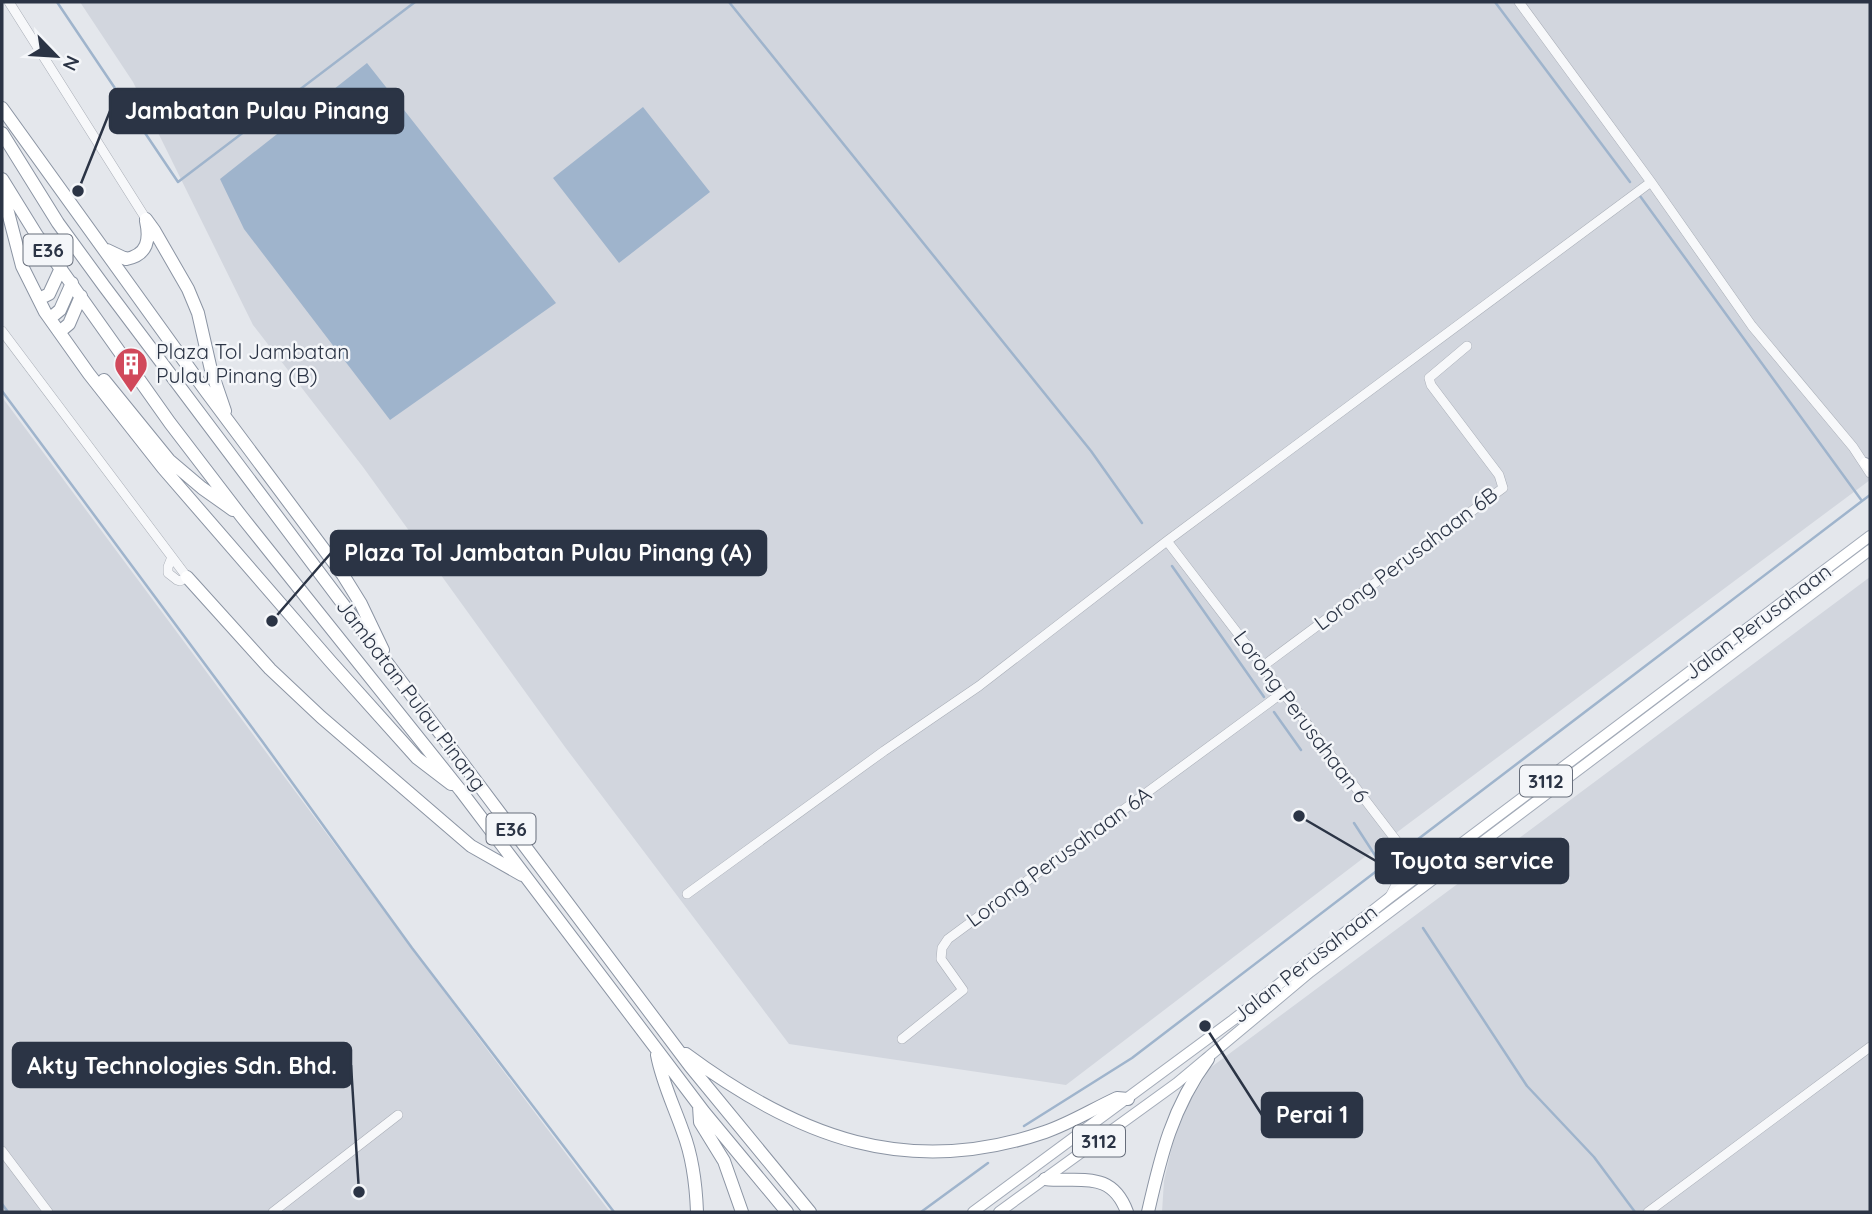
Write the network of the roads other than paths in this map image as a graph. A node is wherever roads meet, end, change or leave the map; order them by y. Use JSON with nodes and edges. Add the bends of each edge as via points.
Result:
{"nodes":[{"id":1,"x":9,"y":2,"type":"edge"},
{"id":2,"x":1519,"y":2,"type":"edge"},
{"id":3,"x":2,"y":108,"type":"edge"},
{"id":4,"x":2,"y":133,"type":"edge"},
{"id":5,"x":2,"y":179,"type":"edge"},
{"id":6,"x":1651,"y":182,"type":"junction"},
{"id":7,"x":7,"y":192,"type":"edge"},
{"id":8,"x":146,"y":219,"type":"junction"},
{"id":9,"x":103,"y":248,"type":"junction"},
{"id":10,"x":61,"y":268,"type":"junction"},
{"id":11,"x":72,"y":283,"type":"junction"},
{"id":12,"x":81,"y":296,"type":"junction"},
{"id":13,"x":43,"y":297,"type":"junction"},
{"id":14,"x":54,"y":315,"type":"junction"},
{"id":15,"x":63,"y":329,"type":"junction"},
{"id":16,"x":2,"y":331,"type":"edge"},
{"id":17,"x":1467,"y":346,"type":"dead end"},
{"id":18,"x":226,"y":416,"type":"junction"},
{"id":19,"x":1868,"y":468,"type":"edge"},
{"id":20,"x":242,"y":517,"type":"junction"},
{"id":21,"x":1869,"y":540,"type":"edge"},
{"id":22,"x":1167,"y":541,"type":"junction"},
{"id":23,"x":187,"y":577,"type":"joint"},
{"id":24,"x":1263,"y":666,"type":"junction"},
{"id":25,"x":391,"y":670,"type":"junction"},
{"id":26,"x":1282,"y":693,"type":"junction"},
{"id":27,"x":461,"y":791,"type":"junction"},
{"id":28,"x":1454,"y":849,"type":"junction"},
{"id":29,"x":1405,"y":852,"type":"junction"},
{"id":30,"x":525,"y":877,"type":"junction"},
{"id":31,"x":687,"y":894,"type":"dead end"},
{"id":32,"x":1389,"y":898,"type":"junction"},
{"id":33,"x":902,"y":1039,"type":"dead end"},
{"id":34,"x":674,"y":1045,"type":"junction"},
{"id":35,"x":1870,"y":1047,"type":"edge"},
{"id":36,"x":657,"y":1051,"type":"junction"},
{"id":37,"x":1208,"y":1059,"type":"junction"},
{"id":38,"x":1128,"y":1099,"type":"junction"},
{"id":39,"x":699,"y":1106,"type":"junction"},
{"id":40,"x":398,"y":1115,"type":"dead end"},
{"id":41,"x":2,"y":1151,"type":"edge"},
{"id":42,"x":1041,"y":1182,"type":"junction"},
{"id":43,"x":1154,"y":1188,"type":"junction"},
{"id":44,"x":48,"y":1212,"type":"edge"},
{"id":45,"x":272,"y":1212,"type":"edge"},
{"id":46,"x":697,"y":1212,"type":"edge"},
{"id":47,"x":742,"y":1212,"type":"edge"},
{"id":48,"x":787,"y":1212,"type":"edge"},
{"id":49,"x":810,"y":1212,"type":"edge"},
{"id":50,"x":973,"y":1212,"type":"edge"},
{"id":51,"x":999,"y":1212,"type":"edge"},
{"id":52,"x":1127,"y":1212,"type":"edge"},
{"id":53,"x":1148,"y":1212,"type":"edge"},
{"id":54,"x":1155,"y":1212,"type":"edge"},
{"id":55,"x":1648,"y":1212,"type":"edge"}],
"edges":[{"from":1,"to":8,"type":"street"},
{"from":2,"to":6,"type":"street"},
{"from":3,"to":9,"type":"highway"},
{"from":4,"to":25,"type":"highway","name":"Jambatan Pulau Pinang","number":"E36","via":[[87,263]]},
{"from":5,"to":7,"type":"highway","name":"Jambatan Pulau Pinang","number":"E36"},
{"from":6,"to":19,"type":"street","via":[[1752,326]]},
{"from":6,"to":22,"type":"street"},
{"from":7,"to":10,"type":"highway","name":"Jambatan Pulau Pinang","number":"E36"},
{"from":7,"to":13,"type":"highway"},
{"from":7,"to":27,"type":"highway","name":"Jambatan Pulau Pinang","number":"E36","via":[[22,266],[63,339],[113,406],[417,758]]},
{"from":8,"to":9,"type":"highway","via":[[149,239],[139,254],[122,258]]},
{"from":8,"to":18,"type":"highway","via":[[198,313]]},
{"from":9,"to":18,"type":"highway"},
{"from":10,"to":11,"type":"highway","name":"Jambatan Pulau Pinang","number":"E36"},
{"from":10,"to":13,"type":"highway","via":[[49,294]]},
{"from":11,"to":12,"type":"highway","name":"Jambatan Pulau Pinang","number":"E36"},
{"from":11,"to":14,"type":"highway"},
{"from":12,"to":15,"type":"highway"},
{"from":12,"to":20,"type":"highway","name":"Jambatan Pulau Pinang","number":"E36"},
{"from":13,"to":14,"type":"highway"},
{"from":14,"to":15,"type":"highway"},
{"from":15,"to":20,"type":"highway","via":[[169,460]]},
{"from":16,"to":23,"type":"street"},
{"from":17,"to":24,"type":"street","name":"Lorong Perusahaan 6B","via":[[1429,378],[1499,475],[1503,488]]},
{"from":18,"to":25,"type":"highway","via":[[349,585]]},
{"from":20,"to":27,"type":"highway","name":"Jambatan Pulau Pinang","number":"E36"},
{"from":21,"to":28,"type":"main road","name":"Jalan Perusahaan","number":"3112"},
{"from":21,"to":37,"type":"main road","name":"Jalan Perusahaan","number":"3112","via":[[1310,972]]},
{"from":22,"to":24,"type":"street","name":"Lorong Perusahaan 6"},
{"from":22,"to":31,"type":"street","via":[[979,686]]},
{"from":23,"to":30,"type":"highway","via":[[262,662],[321,717],[471,846]]},
{"from":24,"to":26,"type":"street","name":"Lorong Perusahaan 6"},
{"from":25,"to":34,"type":"highway","name":"Jambatan Pulau Pinang","number":"E36"},
{"from":26,"to":29,"type":"street","name":"Lorong Perusahaan 6"},
{"from":26,"to":33,"type":"street","name":"Lorong Perusahaan 6A","via":[[948,939],[941,959],[963,990]]},
{"from":27,"to":30,"type":"highway","name":"Jambatan Pulau Pinang","number":"E36"},
{"from":28,"to":29,"type":"street","via":[[1429,859]]},
{"from":28,"to":32,"type":"main road","name":"Jalan Perusahaan","number":"3112"},
{"from":29,"to":32,"type":"street","via":[[1405,868]]},
{"from":30,"to":36,"type":"highway","name":"Jambatan Pulau Pinang","number":"E36"},
{"from":32,"to":38,"type":"main road","name":"Jalan Perusahaan","number":"3112"},
{"from":34,"to":38,"type":"highway","via":[[771,1110],[832,1135],[896,1149],[944,1152],[1004,1144],[1058,1127],[1117,1098]]},
{"from":34,"to":49,"type":"highway","name":"Jambatan Pulau Pinang","number":"E36"},
{"from":35,"to":55,"type":"street"},
{"from":36,"to":39,"type":"highway","name":"Jambatan Pulau Pinang","number":"E36"},
{"from":36,"to":46,"type":"highway","via":[[660,1073],[689,1149]]},
{"from":37,"to":42,"type":"main road","name":"Jalan Perusahaan","number":"3112"},
{"from":37,"to":43,"type":"highway","via":[[1175,1114]]},
{"from":38,"to":50,"type":"main road","name":"Jalan Perusahaan","number":"3112"},
{"from":39,"to":47,"type":"highway","via":[[700,1122],[724,1161]]},
{"from":39,"to":48,"type":"highway","name":"Jambatan Pulau Pinang","number":"E36"},
{"from":40,"to":45,"type":"street"},
{"from":41,"to":44,"type":"street"},
{"from":42,"to":51,"type":"main road","name":"Jalan Perusahaan","number":"3112"},
{"from":42,"to":52,"type":"highway","via":[[1082,1178],[1103,1183],[1118,1194]]},
{"from":43,"to":53,"type":"highway"},
{"from":43,"to":54,"type":"highway"}]}
